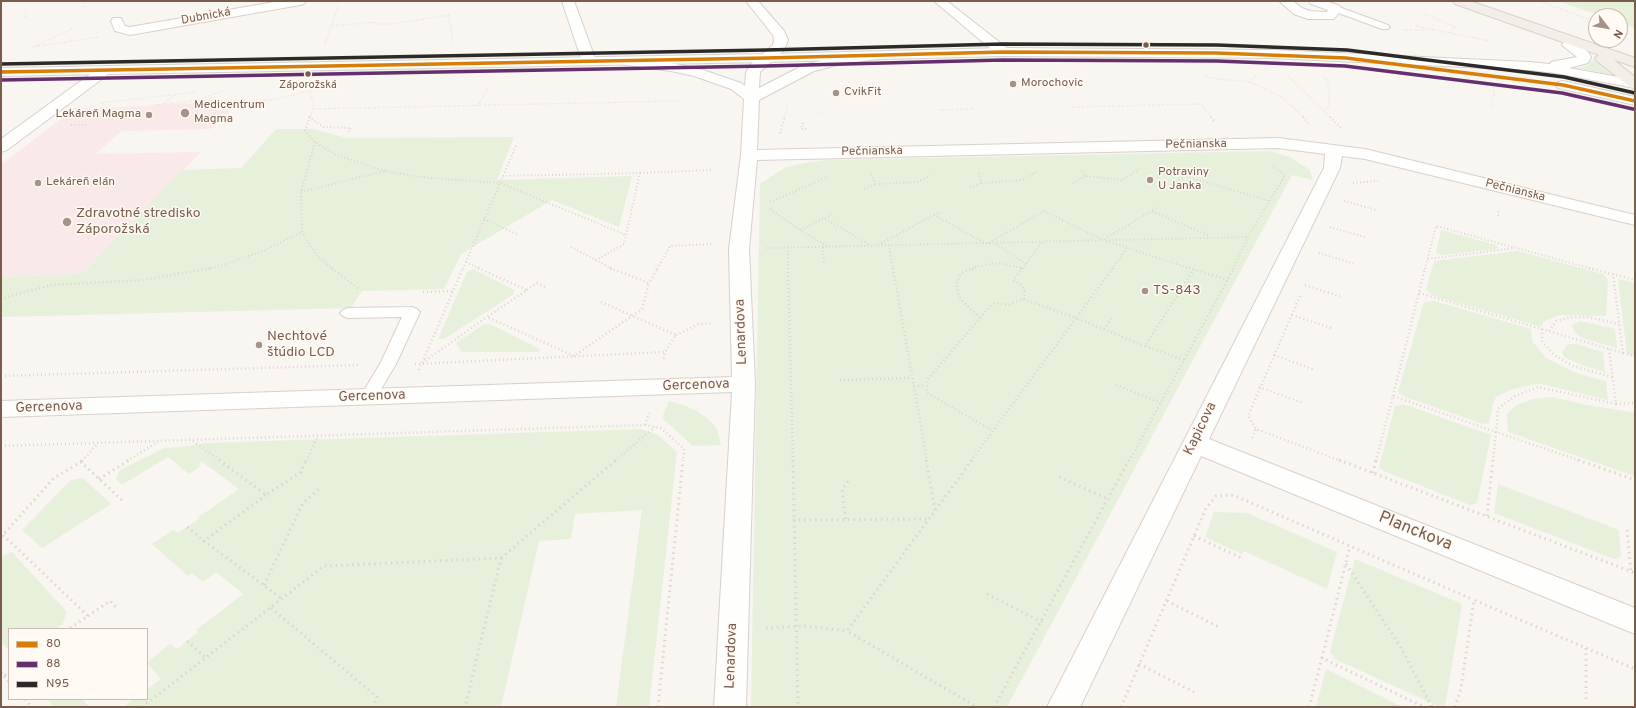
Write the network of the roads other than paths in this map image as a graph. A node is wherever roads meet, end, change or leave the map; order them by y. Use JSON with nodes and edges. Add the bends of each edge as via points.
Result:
{"nodes":[{"id":1,"x":300,"y":1,"type":"edge"},
{"id":2,"x":568,"y":1,"type":"edge"},
{"id":3,"x":752,"y":1,"type":"edge"},
{"id":4,"x":940,"y":1,"type":"edge"},
{"id":5,"x":1285,"y":1,"type":"edge"},
{"id":6,"x":1315,"y":1,"type":"edge"},
{"id":7,"x":1459,"y":1,"type":"edge"},
{"id":8,"x":1336,"y":9,"type":"junction"},
{"id":9,"x":117,"y":21,"type":"dead end"},
{"id":10,"x":1385,"y":27,"type":"dead end"},
{"id":11,"x":1532,"y":27,"type":"junction"},
{"id":12,"x":1569,"y":45,"type":"junction"},
{"id":13,"x":1003,"y":52,"type":"junction"},
{"id":14,"x":1609,"y":54,"type":"joint"},
{"id":15,"x":875,"y":55,"type":"junction"},
{"id":16,"x":766,"y":58,"type":"junction"},
{"id":17,"x":1346,"y":58,"type":"junction"},
{"id":18,"x":589,"y":61,"type":"junction"},
{"id":19,"x":626,"y":61,"type":"junction"},
{"id":20,"x":1635,"y":65,"type":"edge"},
{"id":21,"x":1529,"y":66,"type":"junction"},
{"id":22,"x":105,"y":70,"type":"junction"},
{"id":23,"x":1,"y":72,"type":"edge"},
{"id":24,"x":1563,"y":85,"type":"junction"},
{"id":25,"x":1635,"y":86,"type":"edge"},
{"id":26,"x":752,"y":98,"type":"junction"},
{"id":27,"x":1635,"y":101,"type":"edge"},
{"id":28,"x":1339,"y":141,"type":"junction"},
{"id":29,"x":1,"y":147,"type":"edge"},
{"id":30,"x":749,"y":155,"type":"junction"},
{"id":31,"x":1635,"y":220,"type":"edge"},
{"id":32,"x":348,"y":313,"type":"dead end"},
{"id":33,"x":744,"y":384,"type":"junction"},
{"id":34,"x":368,"y":397,"type":"junction"},
{"id":35,"x":1,"y":409,"type":"edge"},
{"id":36,"x":1195,"y":443,"type":"junction"},
{"id":37,"x":1635,"y":620,"type":"edge"},
{"id":38,"x":730,"y":707,"type":"edge"},
{"id":39,"x":1063,"y":707,"type":"edge"}],
"edges":[{"from":1,"to":9,"type":"street","name":"Dubnická","via":[[130,31],[118,28]]},
{"from":2,"to":18,"type":"street"},
{"from":3,"to":16,"type":"street","name":"Lenardova","via":[[781,40],[779,47]]},
{"from":4,"to":13,"type":"street"},
{"from":5,"to":8,"type":"street","via":[[1308,15],[1330,16]]},
{"from":6,"to":8,"type":"street"},
{"from":7,"to":11,"type":"main road"},
{"from":8,"to":10,"type":"lane"},
{"from":11,"to":12,"type":"main road"},
{"from":11,"to":14,"type":"main road"},
{"from":12,"to":21,"type":"street","via":[[1583,55],[1583,60],[1569,64]]},
{"from":12,"to":25,"type":"main road","via":[[1603,59]]},
{"from":13,"to":15,"type":"street"},
{"from":13,"to":17,"type":"street","via":[[1217,53]]},
{"from":14,"to":20,"type":"street"},
{"from":15,"to":16,"type":"street"},
{"from":15,"to":26,"type":"street","via":[[809,68]]},
{"from":16,"to":19,"type":"street"},
{"from":16,"to":26,"type":"street","name":"Lenardova","via":[[753,72]]},
{"from":17,"to":21,"type":"street"},
{"from":17,"to":24,"type":"street"},
{"from":18,"to":19,"type":"street"},
{"from":18,"to":22,"type":"street"},
{"from":19,"to":26,"type":"street","via":[[698,73],[736,86]]},
{"from":21,"to":25,"type":"street"},
{"from":22,"to":23,"type":"street"},
{"from":22,"to":29,"type":"street"},
{"from":24,"to":25,"type":"street"},
{"from":24,"to":27,"type":"street"},
{"from":26,"to":30,"type":"street","name":"Lenardova"},
{"from":28,"to":30,"type":"street","name":"Pečnianska"},
{"from":28,"to":31,"type":"street","name":"Pečnianska","via":[[1366,154]]},
{"from":28,"to":36,"type":"street","name":"Kapicova","via":[[1332,168]]},
{"from":30,"to":33,"type":"street","name":"Lenardova","via":[[740,246]]},
{"from":32,"to":34,"type":"lane","via":[[412,312],[388,364]]},
{"from":33,"to":34,"type":"street","name":"Gercenova"},
{"from":33,"to":38,"type":"street","name":"Lenardova"},
{"from":34,"to":35,"type":"street","name":"Gercenova"},
{"from":36,"to":37,"type":"street","name":"Planckova"},
{"from":36,"to":39,"type":"street","name":"Kapicova"}]}
